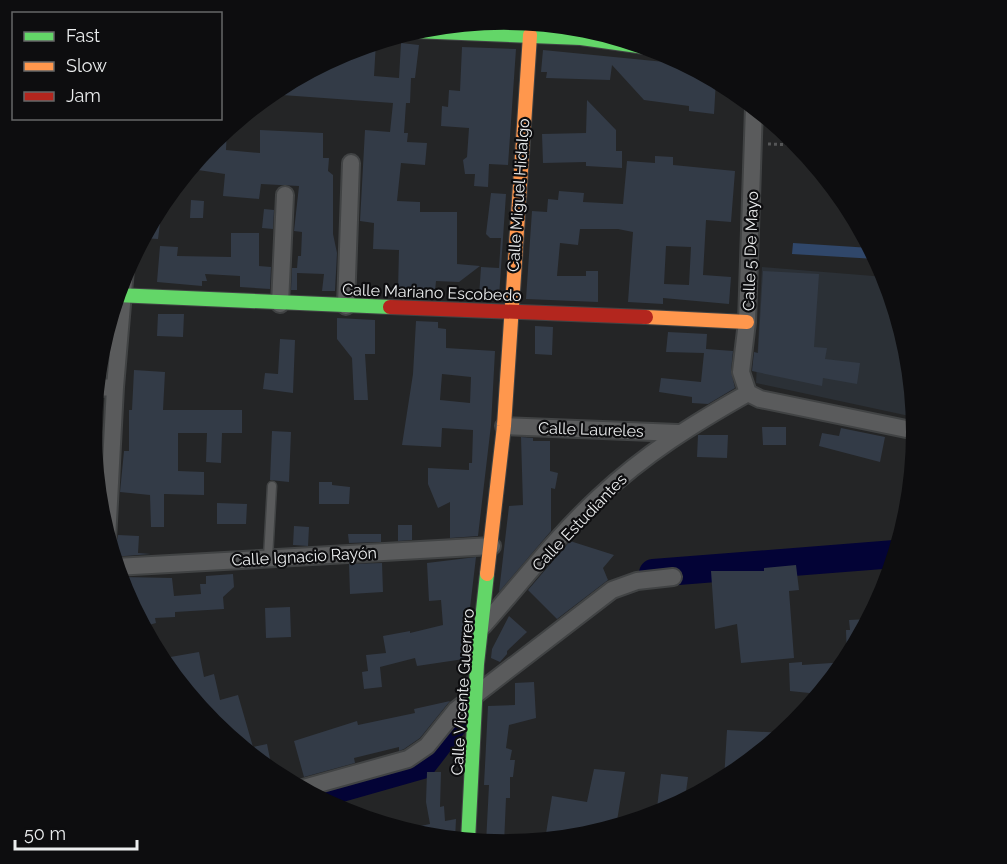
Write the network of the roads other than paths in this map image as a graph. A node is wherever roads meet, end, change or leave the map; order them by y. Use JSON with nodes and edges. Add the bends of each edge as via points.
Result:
{"nodes":[{"id":1,"x":530,"y":31,"type":"edge"},
{"id":2,"x":754,"y":118,"type":"edge"},
{"id":3,"x":351,"y":163,"type":"dead end"},
{"id":4,"x":285,"y":195,"type":"dead end"},
{"id":5,"x":126,"y":295,"type":"edge"},
{"id":6,"x":280,"y":304,"type":"junction"},
{"id":7,"x":346,"y":306,"type":"junction"},
{"id":8,"x":510,"y":310,"type":"junction"},
{"id":9,"x":118,"y":319,"type":"edge"},
{"id":10,"x":747,"y":322,"type":"junction"},
{"id":11,"x":115,"y":387,"type":"junction"},
{"id":12,"x":104,"y":388,"type":"edge"},
{"id":13,"x":748,"y":393,"type":"junction"},
{"id":14,"x":504,"y":426,"type":"junction"},
{"id":15,"x":906,"y":429,"type":"edge"},
{"id":16,"x":678,"y":433,"type":"junction"},
{"id":17,"x":272,"y":486,"type":"dead end"},
{"id":18,"x":109,"y":508,"type":"edge"},
{"id":19,"x":492,"y":546,"type":"junction"},
{"id":20,"x":268,"y":558,"type":"junction"},
{"id":21,"x":125,"y":566,"type":"edge"},
{"id":22,"x":673,"y":577,"type":"dead end"},
{"id":23,"x":483,"y":626,"type":"junction"},
{"id":24,"x":476,"y":696,"type":"junction"},
{"id":25,"x":312,"y":786,"type":"edge"},
{"id":26,"x":468,"y":832,"type":"edge"}],
"edges":[{"from":1,"to":8,"type":"main road","name":"Calle Miguel Hidalgo"},
{"from":2,"to":10,"type":"street","name":"Calle 5 De Mayo"},
{"from":3,"to":7,"type":"street"},
{"from":4,"to":6,"type":"street"},
{"from":5,"to":6,"type":"main road","name":"Calle Mariano Escobedo"},
{"from":6,"to":7,"type":"main road","name":"Calle Mariano Escobedo"},
{"from":7,"to":8,"type":"main road","name":"Calle Mariano Escobedo"},
{"from":8,"to":10,"type":"main road","name":"Calle Mariano Escobedo"},
{"from":8,"to":14,"type":"main road","name":"Calle Miguel Hidalgo"},
{"from":9,"to":11,"type":"street"},
{"from":10,"to":13,"type":"street","name":"Calle 5 De Mayo","via":[[741,372]]},
{"from":11,"to":12,"type":"street"},
{"from":11,"to":18,"type":"street"},
{"from":13,"to":15,"type":"street","via":[[760,399]]},
{"from":13,"to":16,"type":"street","name":"Calle Estudiantes"},
{"from":14,"to":16,"type":"street","name":"Calle Laureles"},
{"from":14,"to":19,"type":"main road","name":"Calle Miguel Hidalgo"},
{"from":16,"to":23,"type":"street","name":"Calle Estudiantes","via":[[597,498]]},
{"from":17,"to":20,"type":"lane"},
{"from":19,"to":20,"type":"street","name":"Calle Ignacio Rayón"},
{"from":19,"to":23,"type":"main road","name":"Calle Vicente Guerrero"},
{"from":20,"to":21,"type":"street","name":"Calle Ignacio Rayón"},
{"from":22,"to":24,"type":"street","via":[[637,581],[612,590]]},
{"from":23,"to":24,"type":"main road","name":"Calle Vicente Guerrero"},
{"from":24,"to":25,"type":"street","via":[[448,717],[419,754]]},
{"from":24,"to":26,"type":"main road","name":"Calle Vicente Guerrero"}]}
